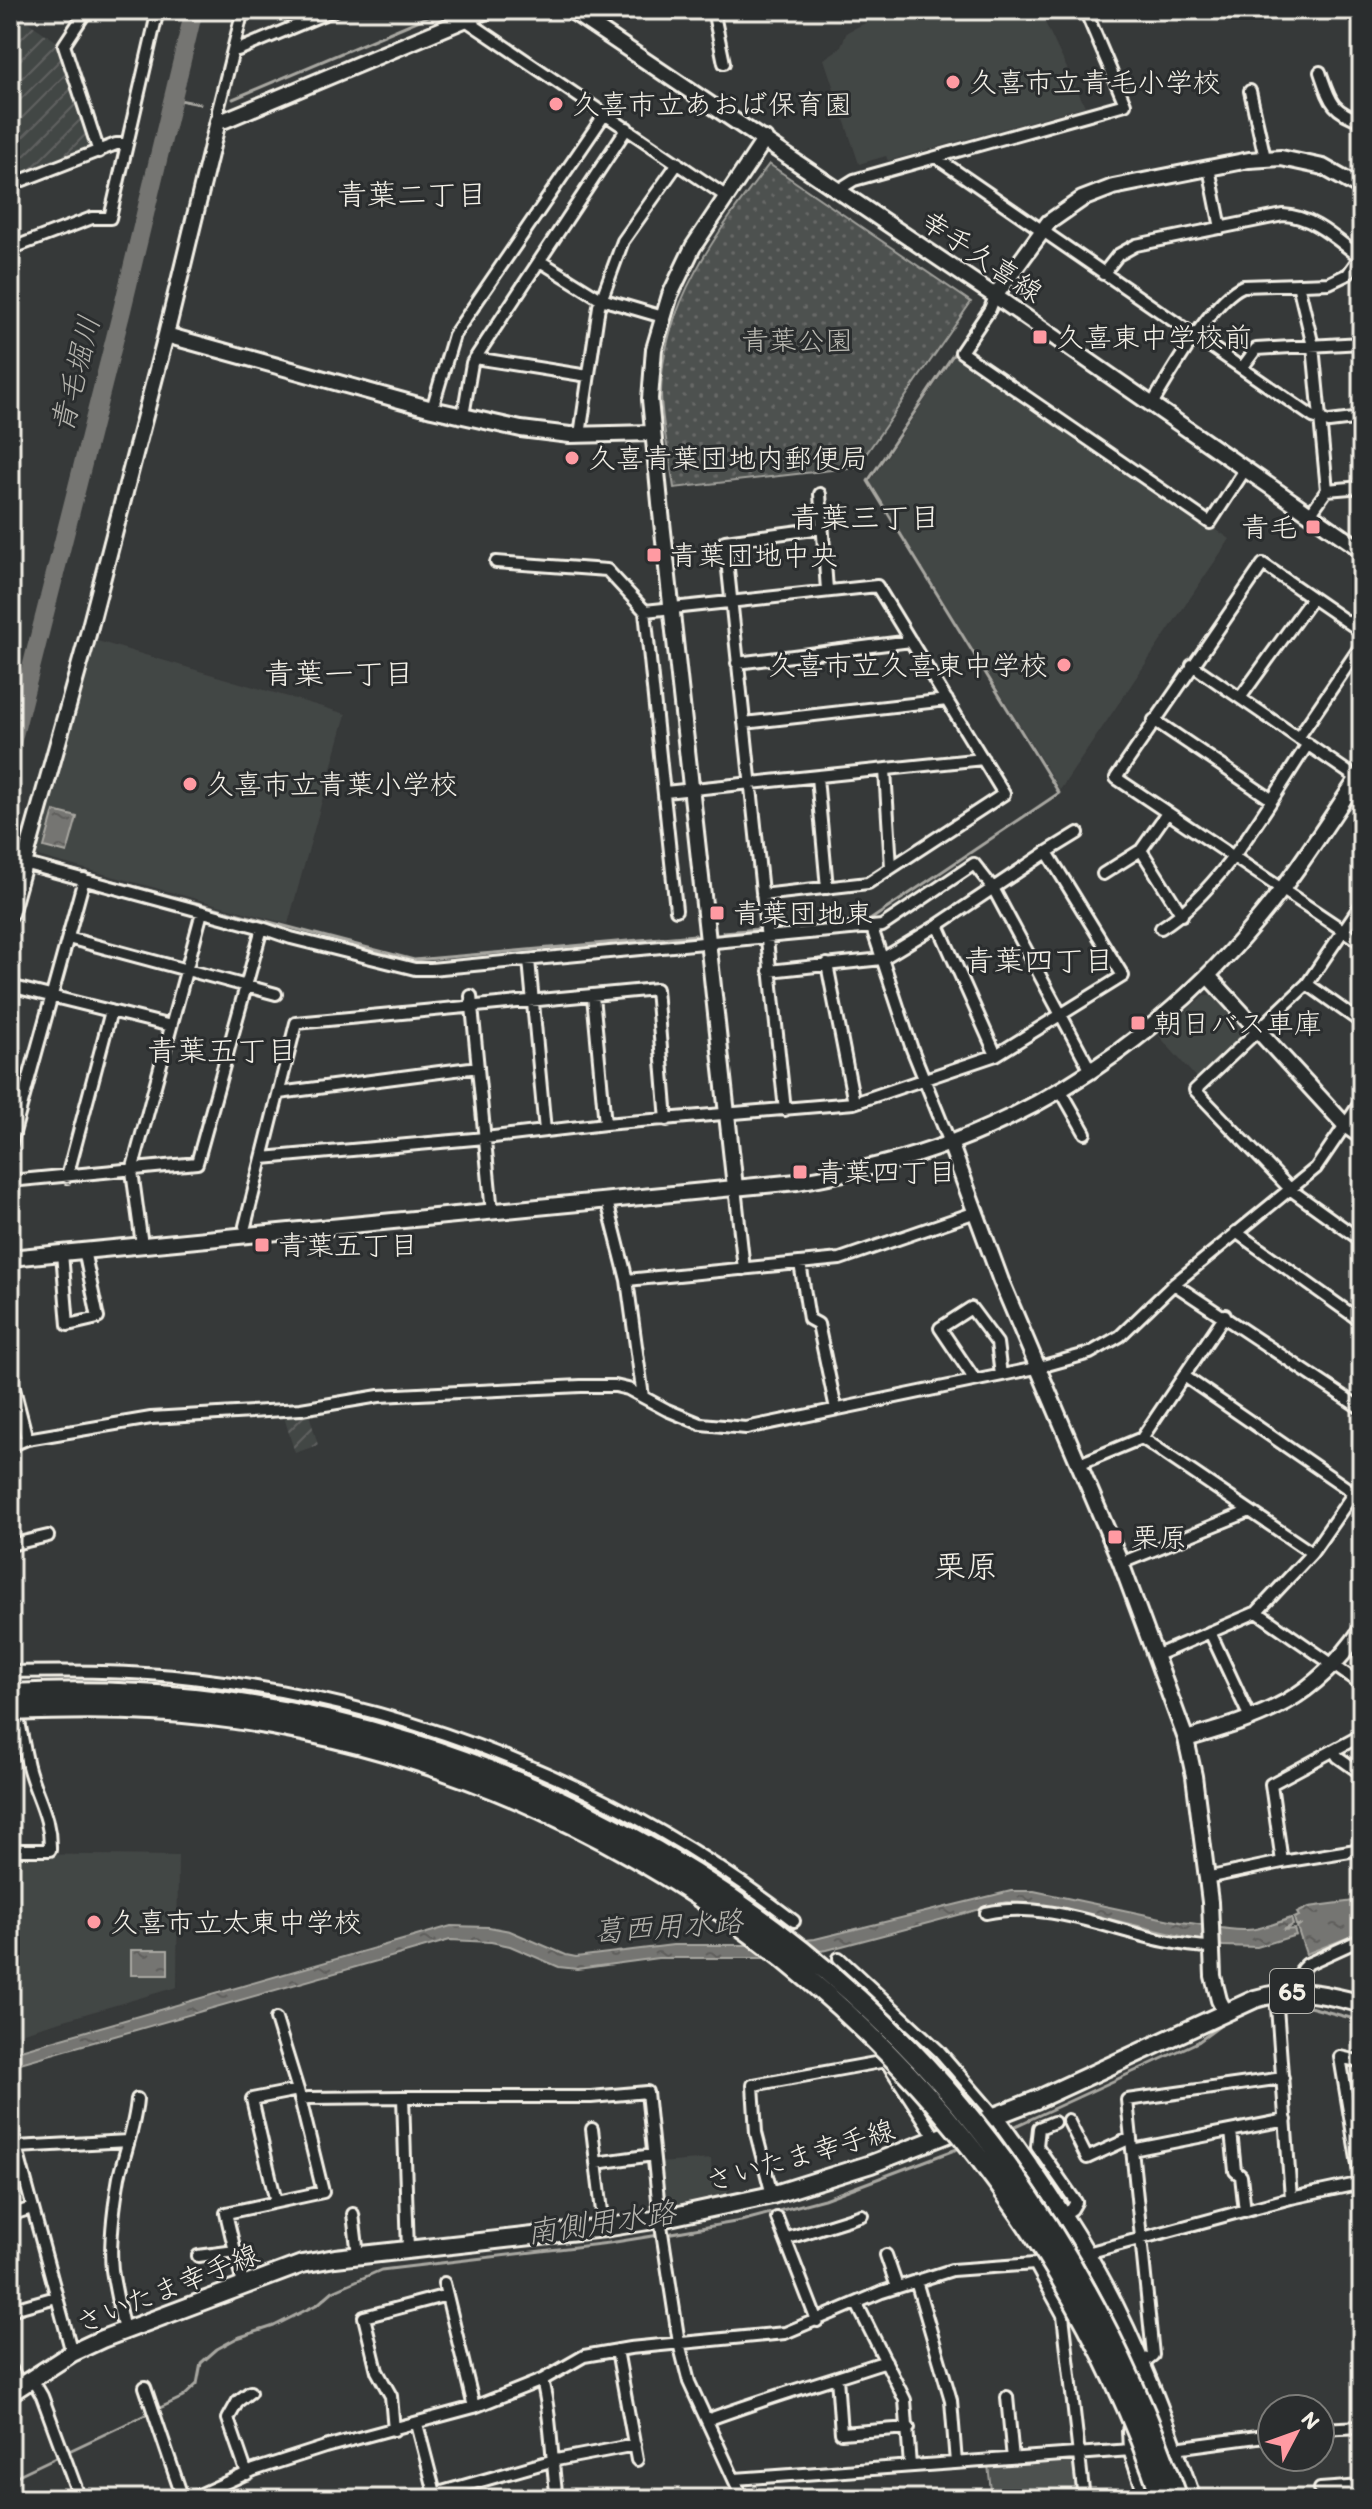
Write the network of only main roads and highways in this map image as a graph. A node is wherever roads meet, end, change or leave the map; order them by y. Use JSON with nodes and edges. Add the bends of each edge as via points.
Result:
{"nodes":[{"id":1,"x":10,"y":1694,"type":"edge"},
{"id":2,"x":13,"y":1719,"type":"edge"},
{"id":3,"x":1362,"y":2004,"type":"edge"},
{"id":4,"x":21,"y":2386,"type":"edge"},
{"id":5,"x":1162,"y":2499,"type":"edge"},
{"id":6,"x":1178,"y":2499,"type":"edge"}],
"edges":[{"from":1,"to":6,"type":"highway","bridge":true,"via":[[195,1698],[374,1733],[561,1801],[643,1844],[748,1910],[890,2030],[994,2148],[1097,2309],[1140,2398]]},
{"from":2,"to":5,"type":"highway","bridge":true,"via":[[138,1709],[193,1713],[384,1752],[554,1816],[632,1857],[746,1929],[902,2065],[1002,2186],[1091,2333]]},
{"from":3,"to":4,"type":"main road","name":"さいたま幸手線","number":"65","via":[[1299,1991],[1276,1993],[996,2117],[772,2195],[604,2228],[302,2264],[72,2353]]}]}
